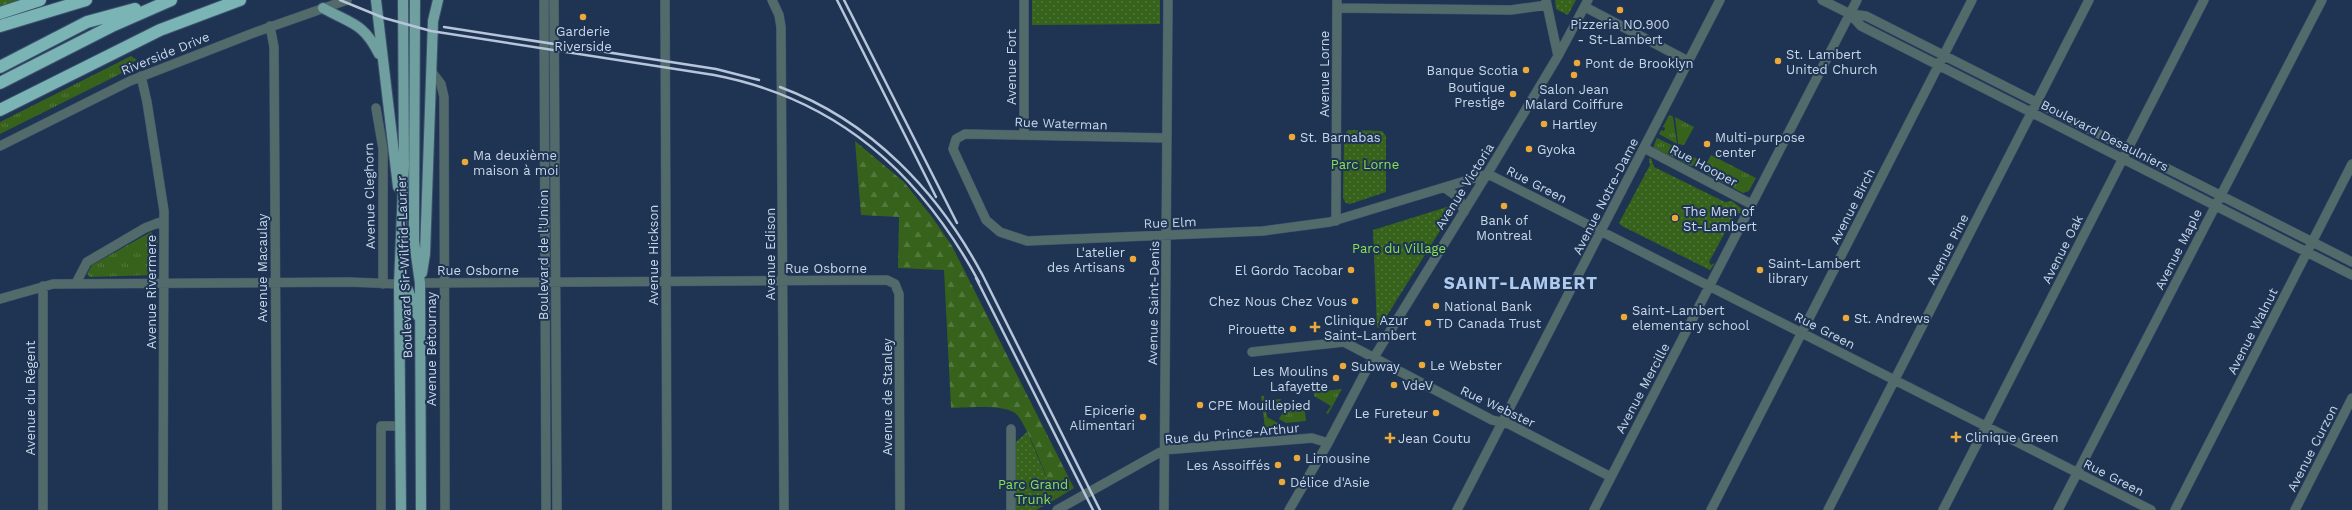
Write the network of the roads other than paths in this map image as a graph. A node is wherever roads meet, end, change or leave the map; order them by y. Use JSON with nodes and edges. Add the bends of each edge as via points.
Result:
{"nodes":[{"id":1,"x":40,"y":0,"type":"edge"},
{"id":2,"x":86,"y":0,"type":"edge"},
{"id":3,"x":170,"y":0,"type":"edge"},
{"id":4,"x":240,"y":0,"type":"edge"},
{"id":5,"x":347,"y":0,"type":"edge"},
{"id":6,"x":376,"y":0,"type":"edge"},
{"id":7,"x":403,"y":0,"type":"edge"},
{"id":8,"x":415,"y":0,"type":"edge"},
{"id":9,"x":438,"y":0,"type":"edge"},
{"id":10,"x":544,"y":0,"type":"edge"},
{"id":11,"x":554,"y":0,"type":"edge"},
{"id":12,"x":665,"y":0,"type":"edge"},
{"id":13,"x":772,"y":0,"type":"edge"},
{"id":14,"x":1024,"y":0,"type":"edge"},
{"id":15,"x":1168,"y":0,"type":"edge"},
{"id":16,"x":1720,"y":0,"type":"edge"},
{"id":17,"x":1822,"y":0,"type":"edge"},
{"id":18,"x":1857,"y":0,"type":"edge"},
{"id":19,"x":1972,"y":0,"type":"edge"},
{"id":20,"x":2089,"y":0,"type":"edge"},
{"id":21,"x":2204,"y":0,"type":"edge"},
{"id":22,"x":2322,"y":0,"type":"edge"},
{"id":23,"x":1546,"y":3,"type":"edge"},
{"id":24,"x":1586,"y":3,"type":"edge"},
{"id":25,"x":1337,"y":4,"type":"edge"},
{"id":26,"x":1439,"y":5,"type":"edge"},
{"id":27,"x":322,"y":8,"type":"junction"},
{"id":28,"x":0,"y":13,"type":"edge"},
{"id":29,"x":1850,"y":14,"type":"junction"},
{"id":30,"x":0,"y":26,"type":"edge"},
{"id":31,"x":270,"y":26,"type":"junction"},
{"id":32,"x":1558,"y":56,"type":"junction"},
{"id":33,"x":1944,"y":56,"type":"junction"},
{"id":34,"x":382,"y":60,"type":"junction"},
{"id":35,"x":1688,"y":62,"type":"junction"},
{"id":36,"x":0,"y":66,"type":"edge"},
{"id":37,"x":1939,"y":66,"type":"junction"},
{"id":38,"x":431,"y":71,"type":"junction"},
{"id":39,"x":141,"y":76,"type":"junction"},
{"id":40,"x":0,"y":83,"type":"edge"},
{"id":41,"x":2036,"y":102,"type":"junction"},
{"id":42,"x":376,"y":108,"type":"dead end"},
{"id":43,"x":0,"y":110,"type":"edge"},
{"id":44,"x":2031,"y":113,"type":"junction"},
{"id":45,"x":1024,"y":134,"type":"junction"},
{"id":46,"x":1167,"y":138,"type":"junction"},
{"id":47,"x":956,"y":139,"type":"joint"},
{"id":48,"x":416,"y":144,"type":"junction"},
{"id":49,"x":0,"y":146,"type":"edge"},
{"id":50,"x":1644,"y":148,"type":"junction"},
{"id":51,"x":2128,"y":149,"type":"junction"},
{"id":52,"x":2123,"y":159,"type":"junction"},
{"id":53,"x":2352,"y":164,"type":"edge"},
{"id":54,"x":1488,"y":174,"type":"junction"},
{"id":55,"x":1445,"y":188,"type":"junction"},
{"id":56,"x":2221,"y":196,"type":"junction"},
{"id":57,"x":401,"y":204,"type":"junction"},
{"id":58,"x":1752,"y":204,"type":"junction"},
{"id":59,"x":2215,"y":206,"type":"junction"},
{"id":60,"x":1464,"y":212,"type":"junction"},
{"id":61,"x":426,"y":215,"type":"junction"},
{"id":62,"x":163,"y":221,"type":"junction"},
{"id":63,"x":1336,"y":221,"type":"junction"},
{"id":64,"x":1602,"y":231,"type":"junction"},
{"id":65,"x":1167,"y":235,"type":"junction"},
{"id":66,"x":2312,"y":242,"type":"junction"},
{"id":67,"x":2307,"y":252,"type":"junction"},
{"id":68,"x":2352,"y":262,"type":"edge"},
{"id":69,"x":2352,"y":275,"type":"edge"},
{"id":70,"x":783,"y":281,"type":"junction"},
{"id":71,"x":666,"y":282,"type":"junction"},
{"id":72,"x":76,"y":283,"type":"junction"},
{"id":73,"x":164,"y":283,"type":"junction"},
{"id":74,"x":275,"y":283,"type":"junction"},
{"id":75,"x":420,"y":283,"type":"junction"},
{"id":76,"x":444,"y":283,"type":"junction"},
{"id":77,"x":546,"y":283,"type":"junction"},
{"id":78,"x":556,"y":283,"type":"junction"},
{"id":79,"x":383,"y":284,"type":"junction"},
{"id":80,"x":400,"y":284,"type":"junction"},
{"id":81,"x":895,"y":284,"type":"joint"},
{"id":82,"x":43,"y":286,"type":"junction"},
{"id":83,"x":1710,"y":286,"type":"junction"},
{"id":84,"x":0,"y":299,"type":"edge"},
{"id":85,"x":420,"y":322,"type":"junction"},
{"id":86,"x":1801,"y":332,"type":"junction"},
{"id":87,"x":1252,"y":352,"type":"dead end"},
{"id":88,"x":1374,"y":357,"type":"junction"},
{"id":89,"x":1894,"y":380,"type":"junction"},
{"id":90,"x":2352,"y":398,"type":"edge"},
{"id":91,"x":1503,"y":423,"type":"junction"},
{"id":92,"x":400,"y":426,"type":"junction"},
{"id":93,"x":1986,"y":426,"type":"junction"},
{"id":94,"x":1011,"y":429,"type":"dead end"},
{"id":95,"x":1328,"y":443,"type":"junction"},
{"id":96,"x":1164,"y":450,"type":"junction"},
{"id":97,"x":2077,"y":473,"type":"junction"},
{"id":98,"x":1611,"y":476,"type":"junction"},
{"id":99,"x":43,"y":510,"type":"edge"},
{"id":100,"x":163,"y":510,"type":"edge"},
{"id":101,"x":277,"y":510,"type":"edge"},
{"id":102,"x":381,"y":510,"type":"edge"},
{"id":103,"x":401,"y":510,"type":"edge"},
{"id":104,"x":421,"y":510,"type":"edge"},
{"id":105,"x":444,"y":510,"type":"edge"},
{"id":106,"x":546,"y":510,"type":"edge"},
{"id":107,"x":557,"y":510,"type":"edge"},
{"id":108,"x":667,"y":510,"type":"edge"},
{"id":109,"x":784,"y":510,"type":"edge"},
{"id":110,"x":900,"y":510,"type":"edge"},
{"id":111,"x":1011,"y":510,"type":"edge"},
{"id":112,"x":1057,"y":510,"type":"edge"},
{"id":113,"x":1164,"y":510,"type":"edge"},
{"id":114,"x":1289,"y":510,"type":"edge"},
{"id":115,"x":1457,"y":510,"type":"edge"},
{"id":116,"x":1594,"y":510,"type":"edge"},
{"id":117,"x":1710,"y":510,"type":"edge"},
{"id":118,"x":1828,"y":510,"type":"edge"},
{"id":119,"x":1943,"y":510,"type":"edge"},
{"id":120,"x":2058,"y":510,"type":"edge"},
{"id":121,"x":2151,"y":510,"type":"edge"},
{"id":122,"x":2175,"y":510,"type":"edge"},
{"id":123,"x":2295,"y":510,"type":"edge"}],
"edges":[{"from":1,"to":28,"type":"highway"},
{"from":2,"to":30,"type":"highway"},
{"from":3,"to":36,"type":"highway","via":[[87,22]]},
{"from":3,"to":40,"type":"highway","via":[[114,25]]},
{"from":4,"to":43,"type":"highway","via":[[160,30]]},
{"from":5,"to":27,"type":"street","name":"Riverside Drive"},
{"from":6,"to":34,"type":"main road"},
{"from":7,"to":57,"type":"main road","name":"Boulevard Sir-Wilfrid-Laurier","via":[[404,165]]},
{"from":8,"to":48,"type":"main road","name":"Boulevard Sir-Wilfrid-Laurier"},
{"from":9,"to":38,"type":"main road"},
{"from":10,"to":77,"type":"street","name":"Boulevard de l'Union"},
{"from":11,"to":78,"type":"street","name":"Boulevard de l'Union"},
{"from":12,"to":71,"type":"street","name":"Avenue Hickson"},
{"from":13,"to":70,"type":"street","name":"Avenue Edison","via":[[779,14],[781,27]]},
{"from":14,"to":45,"type":"street","name":"Avenue Fort"},
{"from":15,"to":46,"type":"street","name":"Avenue Saint-Denis"},
{"from":16,"to":35,"type":"street","name":"Avenue Notre-Dame"},
{"from":17,"to":29,"type":"street","name":"Boulevard Desaulniers"},
{"from":18,"to":29,"type":"street","name":"Avenue Mercille"},
{"from":19,"to":33,"type":"street","name":"Avenue Birch"},
{"from":20,"to":41,"type":"street","name":"Avenue Pine"},
{"from":21,"to":51,"type":"street","name":"Avenue Oak"},
{"from":22,"to":56,"type":"street","name":"Avenue Maple"},
{"from":23,"to":26,"type":"street","via":[[1514,10]]},
{"from":23,"to":32,"type":"street"},
{"from":24,"to":32,"type":"street","name":"Avenue Victoria"},
{"from":24,"to":35,"type":"street"},
{"from":25,"to":26,"type":"street"},
{"from":25,"to":63,"type":"street","name":"Avenue Lorne"},
{"from":27,"to":31,"type":"street","name":"Riverside Drive"},
{"from":27,"to":34,"type":"main road","via":[[359,26],[373,42]]},
{"from":29,"to":33,"type":"street","name":"Boulevard Desaulniers","via":[[1866,16]]},
{"from":29,"to":37,"type":"street","name":"Boulevard Desaulniers","via":[[1861,26]]},
{"from":29,"to":58,"type":"street","name":"Avenue Mercille"},
{"from":31,"to":39,"type":"street","name":"Riverside Drive"},
{"from":31,"to":74,"type":"street","name":"Avenue Macaulay","via":[[274,47]]},
{"from":32,"to":54,"type":"street","name":"Avenue Victoria"},
{"from":33,"to":37,"type":"street","name":"Avenue Birch"},
{"from":33,"to":41,"type":"street","name":"Boulevard Desaulniers"},
{"from":34,"to":57,"type":"main road"},
{"from":35,"to":50,"type":"street","name":"Avenue Notre-Dame"},
{"from":37,"to":44,"type":"street","name":"Boulevard Desaulniers"},
{"from":37,"to":86,"type":"street","name":"Avenue Birch"},
{"from":38,"to":61,"type":"main road"},
{"from":38,"to":76,"type":"street","name":"Avenue Bétournay","via":[[444,92]]},
{"from":39,"to":49,"type":"street","name":"Riverside Drive"},
{"from":39,"to":62,"type":"street","name":"Avenue Rivermere","via":[[150,118],[164,212]]},
{"from":41,"to":44,"type":"street","name":"Avenue Pine"},
{"from":41,"to":51,"type":"street","name":"Boulevard Desaulniers"},
{"from":42,"to":79,"type":"street","name":"Avenue Cleghorn","via":[[383,149]]},
{"from":44,"to":52,"type":"street","name":"Boulevard Desaulniers"},
{"from":44,"to":89,"type":"street","name":"Avenue Pine"},
{"from":45,"to":46,"type":"street","name":"Rue Waterman","via":[[1038,137]]},
{"from":45,"to":47,"type":"street","name":"Rue Waterman","via":[[965,134]]},
{"from":46,"to":65,"type":"street","name":"Avenue Saint-Denis"},
{"from":47,"to":65,"type":"street","name":"Rue Elm","via":[[953,149],[974,197],[986,220],[1000,232],[1026,241]]},
{"from":48,"to":61,"type":"main road"},
{"from":48,"to":75,"type":"main road","name":"Boulevard Sir-Wilfrid-Laurier","via":[[414,241]]},
{"from":50,"to":58,"type":"street","name":"Rue Hooper"},
{"from":50,"to":64,"type":"street","name":"Avenue Notre-Dame"},
{"from":51,"to":52,"type":"street","name":"Avenue Oak"},
{"from":51,"to":56,"type":"street","name":"Boulevard Desaulniers"},
{"from":52,"to":59,"type":"street","name":"Boulevard Desaulniers"},
{"from":52,"to":93,"type":"street","name":"Avenue Oak"},
{"from":53,"to":66,"type":"street","name":"Avenue Walnut"},
{"from":54,"to":55,"type":"street","name":"Rue Elm"},
{"from":54,"to":60,"type":"street","name":"Avenue Victoria"},
{"from":54,"to":64,"type":"street","name":"Rue Green"},
{"from":55,"to":60,"type":"street","via":[[1459,198]]},
{"from":55,"to":63,"type":"street","name":"Rue Elm"},
{"from":56,"to":59,"type":"street","name":"Avenue Maple"},
{"from":56,"to":66,"type":"street","name":"Boulevard Desaulniers"},
{"from":57,"to":80,"type":"main road","name":"Boulevard Sir-Wilfrid-Laurier"},
{"from":58,"to":83,"type":"street","name":"Avenue Mercille"},
{"from":59,"to":67,"type":"street","name":"Boulevard Desaulniers"},
{"from":59,"to":97,"type":"street","name":"Avenue Maple"},
{"from":60,"to":88,"type":"street","name":"Avenue Victoria"},
{"from":61,"to":75,"type":"main road","via":[[425,254]]},
{"from":62,"to":72,"type":"street","via":[[145,228],[87,262]]},
{"from":62,"to":73,"type":"street","name":"Avenue Rivermere"},
{"from":63,"to":65,"type":"street","name":"Rue Elm","via":[[1263,231]]},
{"from":64,"to":83,"type":"street","name":"Rue Green"},
{"from":64,"to":91,"type":"street","name":"Avenue Notre-Dame"},
{"from":65,"to":96,"type":"street","name":"Avenue Saint-Denis"},
{"from":66,"to":67,"type":"street","name":"Avenue Walnut"},
{"from":66,"to":68,"type":"street","name":"Boulevard Desaulniers"},
{"from":67,"to":69,"type":"street","name":"Boulevard Desaulniers"},
{"from":67,"to":122,"type":"street","name":"Avenue Walnut"},
{"from":70,"to":71,"type":"street","name":"Rue Osborne"},
{"from":70,"to":81,"type":"street","name":"Rue Osborne","via":[[887,280]]},
{"from":70,"to":109,"type":"street","name":"Avenue Edison"},
{"from":71,"to":78,"type":"street","name":"Rue Osborne"},
{"from":71,"to":108,"type":"street","name":"Avenue Hickson"},
{"from":72,"to":73,"type":"street"},
{"from":72,"to":82,"type":"street"},
{"from":73,"to":74,"type":"street"},
{"from":73,"to":100,"type":"street","name":"Avenue Rivermere"},
{"from":74,"to":79,"type":"street"},
{"from":74,"to":101,"type":"street","name":"Avenue Macaulay"},
{"from":75,"to":76,"type":"street","name":"Rue Osborne"},
{"from":75,"to":85,"type":"main road","name":"Boulevard Sir-Wilfrid-Laurier"},
{"from":76,"to":77,"type":"street","name":"Rue Osborne"},
{"from":76,"to":105,"type":"street","name":"Avenue Bétournay"},
{"from":77,"to":78,"type":"street","name":"Rue Osborne"},
{"from":77,"to":106,"type":"street","name":"Boulevard de l'Union"},
{"from":78,"to":107,"type":"street","name":"Boulevard de l'Union"},
{"from":79,"to":80,"type":"street"},
{"from":80,"to":85,"type":"main road","via":[[408,290]]},
{"from":80,"to":92,"type":"main road","name":"Boulevard Sir-Wilfrid-Laurier"},
{"from":81,"to":110,"type":"street","name":"Avenue de Stanley","via":[[899,294]]},
{"from":82,"to":84,"type":"street"},
{"from":82,"to":99,"type":"street","name":"Avenue du Régent"},
{"from":83,"to":86,"type":"street","name":"Rue Green"},
{"from":83,"to":98,"type":"street","name":"Avenue Mercille"},
{"from":85,"to":104,"type":"main road","name":"Boulevard Sir-Wilfrid-Laurier"},
{"from":86,"to":89,"type":"street","name":"Rue Green"},
{"from":86,"to":117,"type":"street","name":"Avenue Birch"},
{"from":87,"to":88,"type":"street","name":"Rue Webster","via":[[1344,342]]},
{"from":88,"to":91,"type":"street","name":"Rue Webster","via":[[1492,420]]},
{"from":88,"to":95,"type":"street","name":"Avenue Victoria"},
{"from":89,"to":93,"type":"street","name":"Rue Green"},
{"from":89,"to":118,"type":"street","name":"Avenue Pine"},
{"from":90,"to":123,"type":"street","name":"Avenue Curzon"},
{"from":91,"to":98,"type":"street","name":"Rue Webster"},
{"from":91,"to":115,"type":"street","name":"Avenue Notre-Dame"},
{"from":92,"to":102,"type":"street","via":[[381,426]]},
{"from":92,"to":103,"type":"main road","name":"Boulevard Sir-Wilfrid-Laurier"},
{"from":93,"to":97,"type":"street","name":"Rue Green"},
{"from":93,"to":119,"type":"street","name":"Avenue Oak"},
{"from":94,"to":111,"type":"street"},
{"from":95,"to":96,"type":"street","name":"Rue du Prince-Arthur","via":[[1312,438]]},
{"from":95,"to":114,"type":"street","name":"Avenue Victoria"},
{"from":96,"to":112,"type":"street","name":"Rue du Prince-Arthur"},
{"from":96,"to":113,"type":"street","name":"Avenue Saint-Denis"},
{"from":97,"to":120,"type":"street","name":"Avenue Maple"},
{"from":97,"to":121,"type":"street","name":"Rue Green"},
{"from":98,"to":116,"type":"street","name":"Avenue Mercille"}]}
